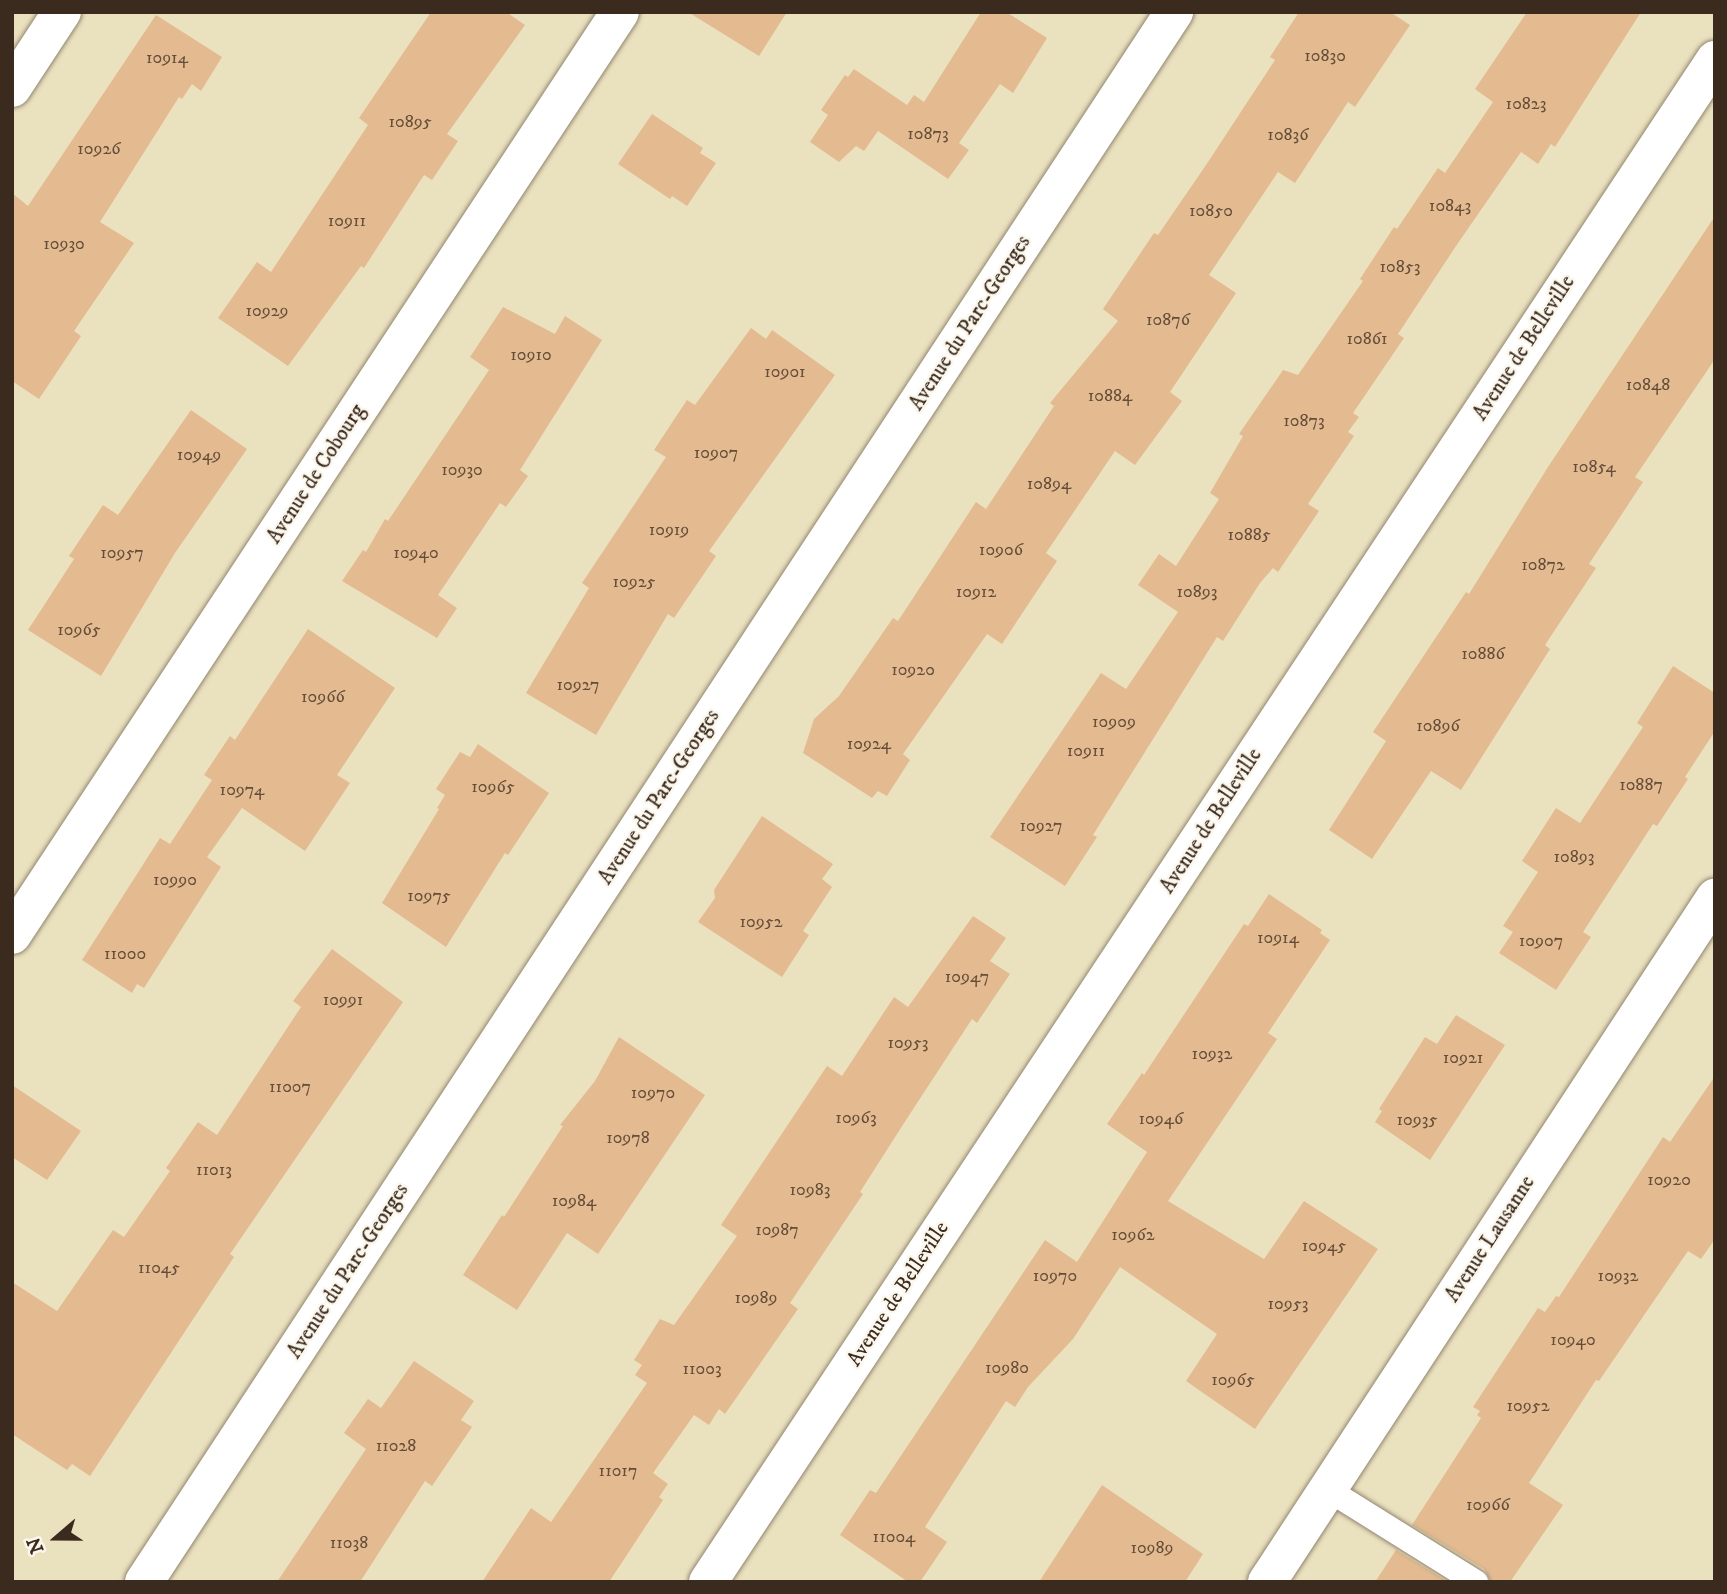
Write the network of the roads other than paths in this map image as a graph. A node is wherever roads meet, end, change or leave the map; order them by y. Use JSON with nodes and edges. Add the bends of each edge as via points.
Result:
{"nodes":[{"id":1,"x":62,"y":12,"type":"edge"},
{"id":2,"x":620,"y":12,"type":"edge"},
{"id":3,"x":1174,"y":12,"type":"edge"},
{"id":4,"x":1715,"y":60,"type":"edge"},
{"id":5,"x":12,"y":88,"type":"edge"},
{"id":6,"x":1715,"y":898,"type":"edge"},
{"id":7,"x":12,"y":935,"type":"edge"},
{"id":8,"x":1327,"y":1489,"type":"junction"},
{"id":9,"x":144,"y":1582,"type":"edge"},
{"id":10,"x":708,"y":1582,"type":"edge"},
{"id":11,"x":1267,"y":1582,"type":"edge"},
{"id":12,"x":1476,"y":1582,"type":"edge"}],
"edges":[{"from":1,"to":5,"type":"street"},
{"from":2,"to":7,"type":"street","name":"Avenue de Cobourg"},
{"from":3,"to":9,"type":"street","name":"Avenue du Parc-Georges"},
{"from":4,"to":10,"type":"street","name":"Avenue de Belleville"},
{"from":6,"to":8,"type":"street","name":"Avenue Lausanne"},
{"from":8,"to":11,"type":"street","name":"Avenue Lausanne"},
{"from":8,"to":12,"type":"lane"}]}
